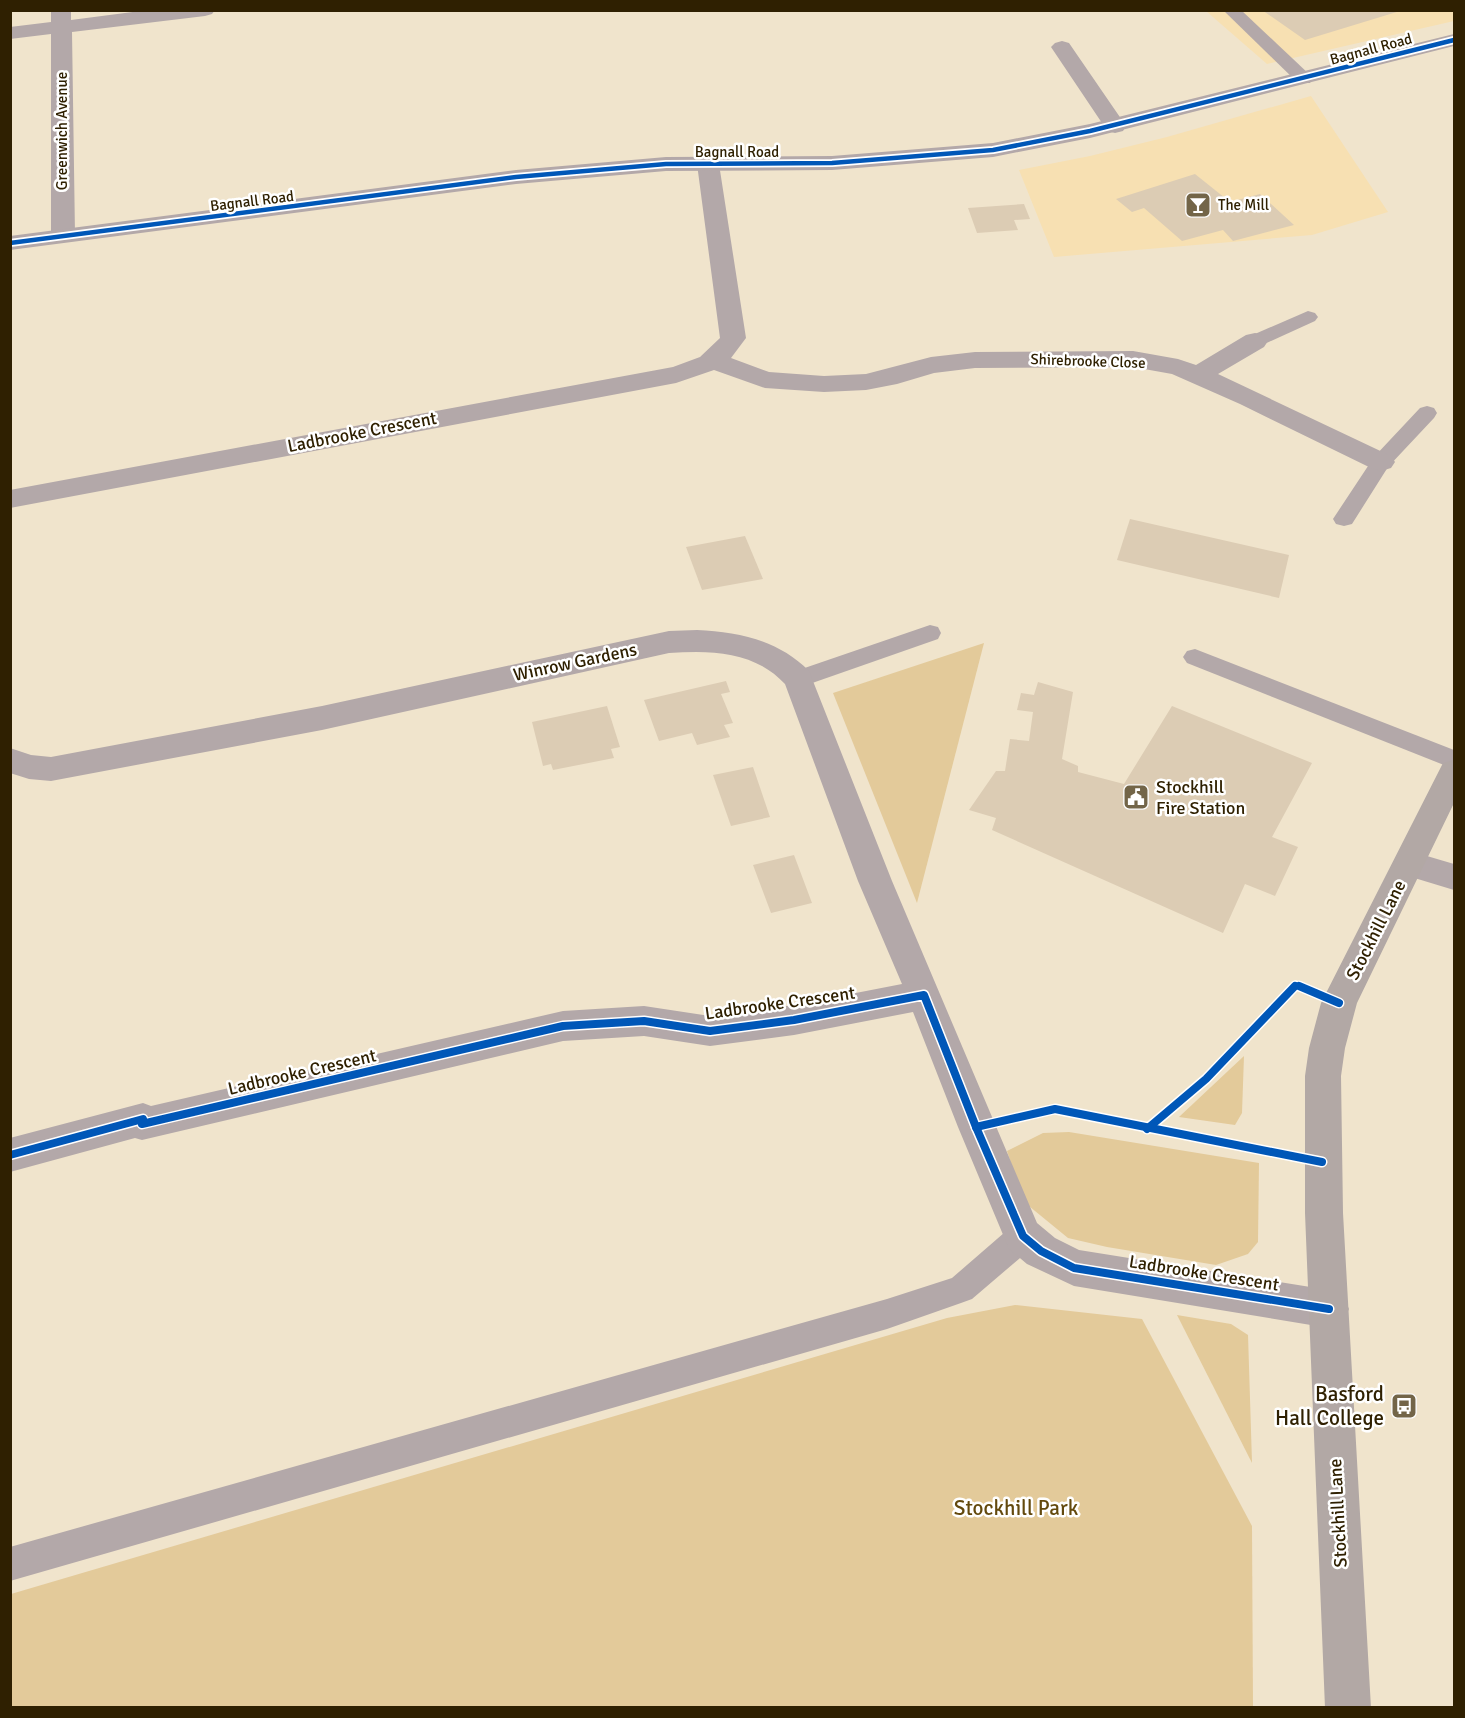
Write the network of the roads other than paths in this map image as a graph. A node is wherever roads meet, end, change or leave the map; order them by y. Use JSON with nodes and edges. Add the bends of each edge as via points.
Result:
{"nodes":[{"id":1,"x":205,"y":10,"type":"edge"},
{"id":2,"x":1231,"y":10,"type":"edge"},
{"id":3,"x":61,"y":19,"type":"edge"},
{"id":4,"x":10,"y":33,"type":"edge"},
{"id":5,"x":1455,"y":40,"type":"edge"},
{"id":6,"x":1062,"y":47,"type":"dead end"},
{"id":7,"x":1304,"y":79,"type":"junction"},
{"id":8,"x":1115,"y":126,"type":"junction"},
{"id":9,"x":708,"y":164,"type":"junction"},
{"id":10,"x":63,"y":235,"type":"junction"},
{"id":11,"x":10,"y":243,"type":"edge"},
{"id":12,"x":1308,"y":317,"type":"dead end"},
{"id":13,"x":1255,"y":341,"type":"joint"},
{"id":14,"x":713,"y":361,"type":"junction"},
{"id":15,"x":1198,"y":375,"type":"junction"},
{"id":16,"x":1427,"y":413,"type":"dead end"},
{"id":17,"x":1381,"y":462,"type":"junction"},
{"id":18,"x":10,"y":499,"type":"edge"},
{"id":19,"x":1344,"y":519,"type":"dead end"},
{"id":20,"x":930,"y":633,"type":"dead end"},
{"id":21,"x":1195,"y":657,"type":"dead end"},
{"id":22,"x":798,"y":679,"type":"junction"},
{"id":23,"x":10,"y":760,"type":"edge"},
{"id":24,"x":1455,"y":760,"type":"edge"},
{"id":25,"x":1455,"y":772,"type":"edge"},
{"id":26,"x":1410,"y":864,"type":"junction"},
{"id":27,"x":1455,"y":877,"type":"edge"},
{"id":28,"x":924,"y":995,"type":"junction"},
{"id":29,"x":10,"y":1155,"type":"edge"},
{"id":30,"x":1023,"y":1236,"type":"junction"},
{"id":31,"x":1329,"y":1309,"type":"junction"},
{"id":32,"x":10,"y":1564,"type":"edge"},
{"id":33,"x":1348,"y":1707,"type":"edge"}],
"edges":[{"from":1,"to":3,"type":"street"},
{"from":2,"to":7,"type":"lane"},
{"from":3,"to":4,"type":"street"},
{"from":3,"to":10,"type":"street","name":"Greenwich Avenue"},
{"from":5,"to":7,"type":"street","name":"Bagnall Road"},
{"from":6,"to":8,"type":"street"},
{"from":7,"to":8,"type":"street","name":"Bagnall Road"},
{"from":8,"to":9,"type":"street","name":"Bagnall Road","via":[[993,150],[831,163]]},
{"from":9,"to":10,"type":"street","name":"Bagnall Road","via":[[516,177],[268,212]]},
{"from":9,"to":14,"type":"street","name":"Ladbrooke Crescent","via":[[733,338],[727,350]]},
{"from":10,"to":11,"type":"street","name":"Bagnall Road"},
{"from":12,"to":13,"type":"lane"},
{"from":13,"to":15,"type":"street"},
{"from":14,"to":15,"type":"street","name":"Shirebrooke Close","via":[[765,380],[824,384],[866,382],[931,365],[975,360],[1133,359]]},
{"from":14,"to":18,"type":"street","name":"Ladbrooke Crescent","via":[[675,375]]},
{"from":15,"to":17,"type":"street","name":"Shirebrooke Close"},
{"from":16,"to":17,"type":"lane"},
{"from":17,"to":19,"type":"lane"},
{"from":20,"to":22,"type":"lane"},
{"from":21,"to":24,"type":"lane"},
{"from":22,"to":23,"type":"street","name":"Winrow Gardens","via":[[779,661],[755,650],[723,644],[669,642],[322,718],[51,769]]},
{"from":22,"to":28,"type":"street","name":"Winrow Gardens","via":[[875,881]]},
{"from":25,"to":26,"type":"main road","name":"Stockhill Lane"},
{"from":26,"to":27,"type":"street"},
{"from":26,"to":31,"type":"main road","name":"Stockhill Lane","via":[[1339,1003],[1327,1048],[1323,1076],[1323,1162]]},
{"from":28,"to":29,"type":"street","name":"Ladbrooke Crescent","via":[[794,1020],[710,1031],[644,1021],[563,1026],[142,1124],[143,1119]]},
{"from":28,"to":30,"type":"street","name":"Ladbrooke Crescent"},
{"from":30,"to":31,"type":"street","name":"Ladbrooke Crescent","via":[[1041,1251],[1074,1268]]},
{"from":30,"to":32,"type":"lane","via":[[961,1289],[887,1314]]},
{"from":31,"to":33,"type":"main road","name":"Stockhill Lane"}]}
